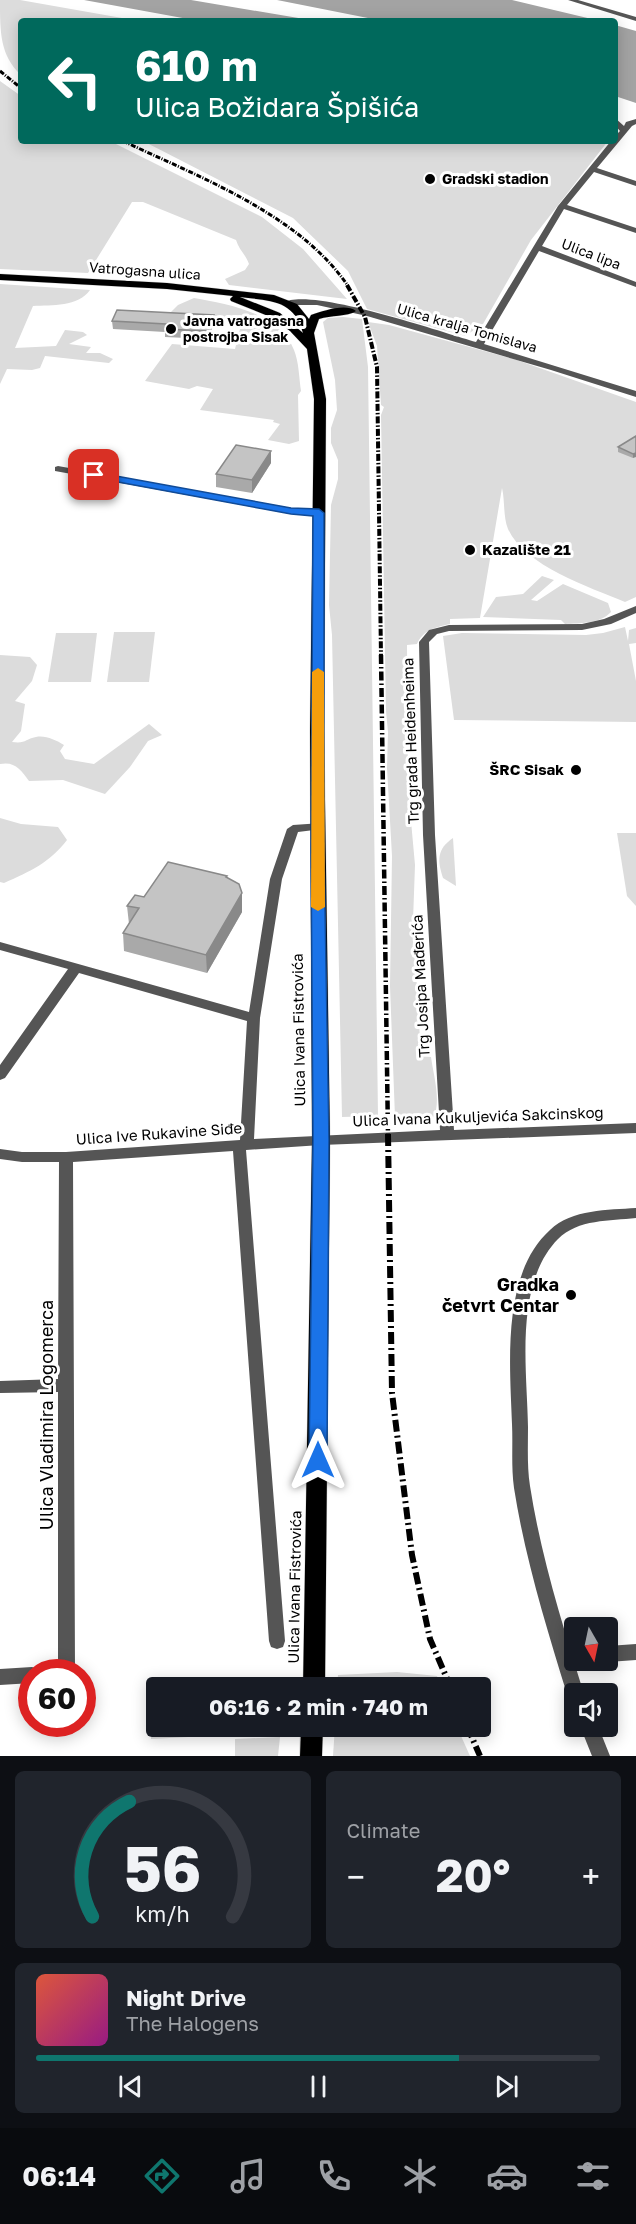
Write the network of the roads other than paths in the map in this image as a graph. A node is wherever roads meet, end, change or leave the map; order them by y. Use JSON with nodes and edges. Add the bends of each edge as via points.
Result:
{"nodes":[{"id":1,"x":571,"y":0,"type":"edge"},
{"id":2,"x":636,"y":19,"type":"edge"},
{"id":3,"x":636,"y":121,"type":"edge"},
{"id":4,"x":618,"y":124,"type":"edge"},
{"id":5,"x":624,"y":131,"type":"junction"},
{"id":6,"x":618,"y":138,"type":"edge"},
{"id":7,"x":613,"y":144,"type":"edge"},
{"id":8,"x":593,"y":169,"type":"junction"},
{"id":9,"x":636,"y":184,"type":"edge"},
{"id":10,"x":562,"y":206,"type":"junction"},
{"id":11,"x":636,"y":231,"type":"edge"},
{"id":12,"x":537,"y":247,"type":"junction"},
{"id":13,"x":0,"y":277,"type":"edge"},
{"id":14,"x":636,"y":285,"type":"edge"},
{"id":15,"x":167,"y":286,"type":"junction"},
{"id":16,"x":287,"y":303,"type":"junction"},
{"id":17,"x":351,"y":311,"type":"junction"},
{"id":18,"x":308,"y":335,"type":"junction"},
{"id":19,"x":479,"y":345,"type":"junction"},
{"id":20,"x":313,"y":353,"type":"junction"},
{"id":21,"x":636,"y":394,"type":"edge"},
{"id":22,"x":58,"y":469,"type":"dead end"},
{"id":23,"x":319,"y":513,"type":"junction"},
{"id":24,"x":633,"y":613,"type":"edge"},
{"id":25,"x":318,"y":826,"type":"junction"},
{"id":26,"x":429,"y":835,"type":"joint"},
{"id":27,"x":0,"y":946,"type":"edge"},
{"id":28,"x":76,"y":968,"type":"junction"},
{"id":29,"x":254,"y":1018,"type":"junction"},
{"id":30,"x":0,"y":1076,"type":"edge"},
{"id":31,"x":636,"y":1128,"type":"edge"},
{"id":32,"x":447,"y":1135,"type":"junction"},
{"id":33,"x":321,"y":1140,"type":"junction"},
{"id":34,"x":243,"y":1144,"type":"junction"},
{"id":35,"x":0,"y":1154,"type":"edge"},
{"id":36,"x":66,"y":1157,"type":"junction"},
{"id":37,"x":636,"y":1213,"type":"edge"},
{"id":38,"x":66,"y":1385,"type":"junction"},
{"id":39,"x":0,"y":1387,"type":"edge"},
{"id":40,"x":277,"y":1641,"type":"dead end"},
{"id":41,"x":564,"y":1642,"type":"edge"},
{"id":42,"x":636,"y":1652,"type":"edge"},
{"id":43,"x":618,"y":1653,"type":"edge"},
{"id":44,"x":66,"y":1659,"type":"edge"},
{"id":45,"x":18,"y":1676,"type":"edge"},
{"id":46,"x":0,"y":1677,"type":"edge"},
{"id":47,"x":314,"y":1677,"type":"edge"},
{"id":48,"x":312,"y":1737,"type":"edge"},
{"id":49,"x":593,"y":1737,"type":"edge"},
{"id":50,"x":311,"y":1756,"type":"edge"},
{"id":51,"x":601,"y":1756,"type":"edge"}],
"edges":[{"from":1,"to":2,"type":"street"},
{"from":3,"to":5,"type":"street"},
{"from":4,"to":5,"type":"street"},
{"from":5,"to":6,"type":"street"},
{"from":7,"to":8,"type":"street"},
{"from":8,"to":9,"type":"street"},
{"from":8,"to":10,"type":"street"},
{"from":10,"to":11,"type":"street"},
{"from":10,"to":12,"type":"street"},
{"from":12,"to":14,"type":"street","name":"Ulica lipa"},
{"from":12,"to":19,"type":"street"},
{"from":13,"to":15,"type":"main road","name":"Vatrogasna ulica"},
{"from":15,"to":16,"type":"main road","name":"Vatrogasna ulica","via":[[258,295]]},
{"from":15,"to":20,"type":"main road","via":[[262,307],[292,326]]},
{"from":16,"to":17,"type":"street","name":"Ulica kralja Tomislava","via":[[307,302]]},
{"from":16,"to":18,"type":"main road","name":"Ulica Ivana Fistrovića","via":[[299,312]]},
{"from":17,"to":18,"type":"main road","via":[[315,317]]},
{"from":17,"to":19,"type":"street","name":"Ulica kralja Tomislava"},
{"from":18,"to":20,"type":"main road","name":"Ulica Ivana Fistrovića"},
{"from":19,"to":21,"type":"street","name":"Ulica kralja Tomislava"},
{"from":20,"to":23,"type":"main road","name":"Ulica Ivana Fistrovića","via":[[320,399]]},
{"from":22,"to":23,"type":"street"},
{"from":23,"to":25,"type":"main road","name":"Ulica Ivana Fistrovića"},
{"from":24,"to":26,"type":"street","name":"Trg grada Heidenheima","via":[[582,627],[457,627],[441,629],[427,637],[423,646]]},
{"from":25,"to":29,"type":"street","name":"Ulica Ivana Fistrovića","via":[[296,827],[289,836],[276,879]]},
{"from":25,"to":33,"type":"main road","name":"Ulica Ivana Fistrovića"},
{"from":26,"to":32,"type":"street","name":"Trg Josipa Mađerića"},
{"from":27,"to":28,"type":"street"},
{"from":28,"to":29,"type":"street"},
{"from":28,"to":30,"type":"street"},
{"from":29,"to":34,"type":"street","name":"Ulica Ivana Fistrovića"},
{"from":31,"to":32,"type":"street","name":"Ulica Ivana Kukuljevića Sakcinskog"},
{"from":32,"to":33,"type":"street","name":"Ulica Ivana Kukuljevića Sakcinskog"},
{"from":33,"to":34,"type":"street","name":"Ulica Ive Rukavine Siđe"},
{"from":33,"to":47,"type":"main road","name":"Ulica Ivana Fistrovića"},
{"from":34,"to":36,"type":"street","name":"Ulica Ive Rukavine Siđe"},
{"from":34,"to":40,"type":"street","name":"Ulica Ivana Fistrovića"},
{"from":35,"to":36,"type":"street","name":"Ulica Ive Rukavine Siđe"},
{"from":36,"to":38,"type":"street","name":"Ulica Vladimira Logomerca"},
{"from":37,"to":41,"type":"street","via":[[583,1218],[553,1234],[534,1262],[521,1306],[518,1382],[522,1485],[545,1591]]},
{"from":38,"to":39,"type":"street"},
{"from":38,"to":44,"type":"street","name":"Ulica Vladimira Logomerca"},
{"from":42,"to":43,"type":"street"},
{"from":45,"to":46,"type":"street"},
{"from":48,"to":50,"type":"main road"},
{"from":49,"to":51,"type":"street"}]}
